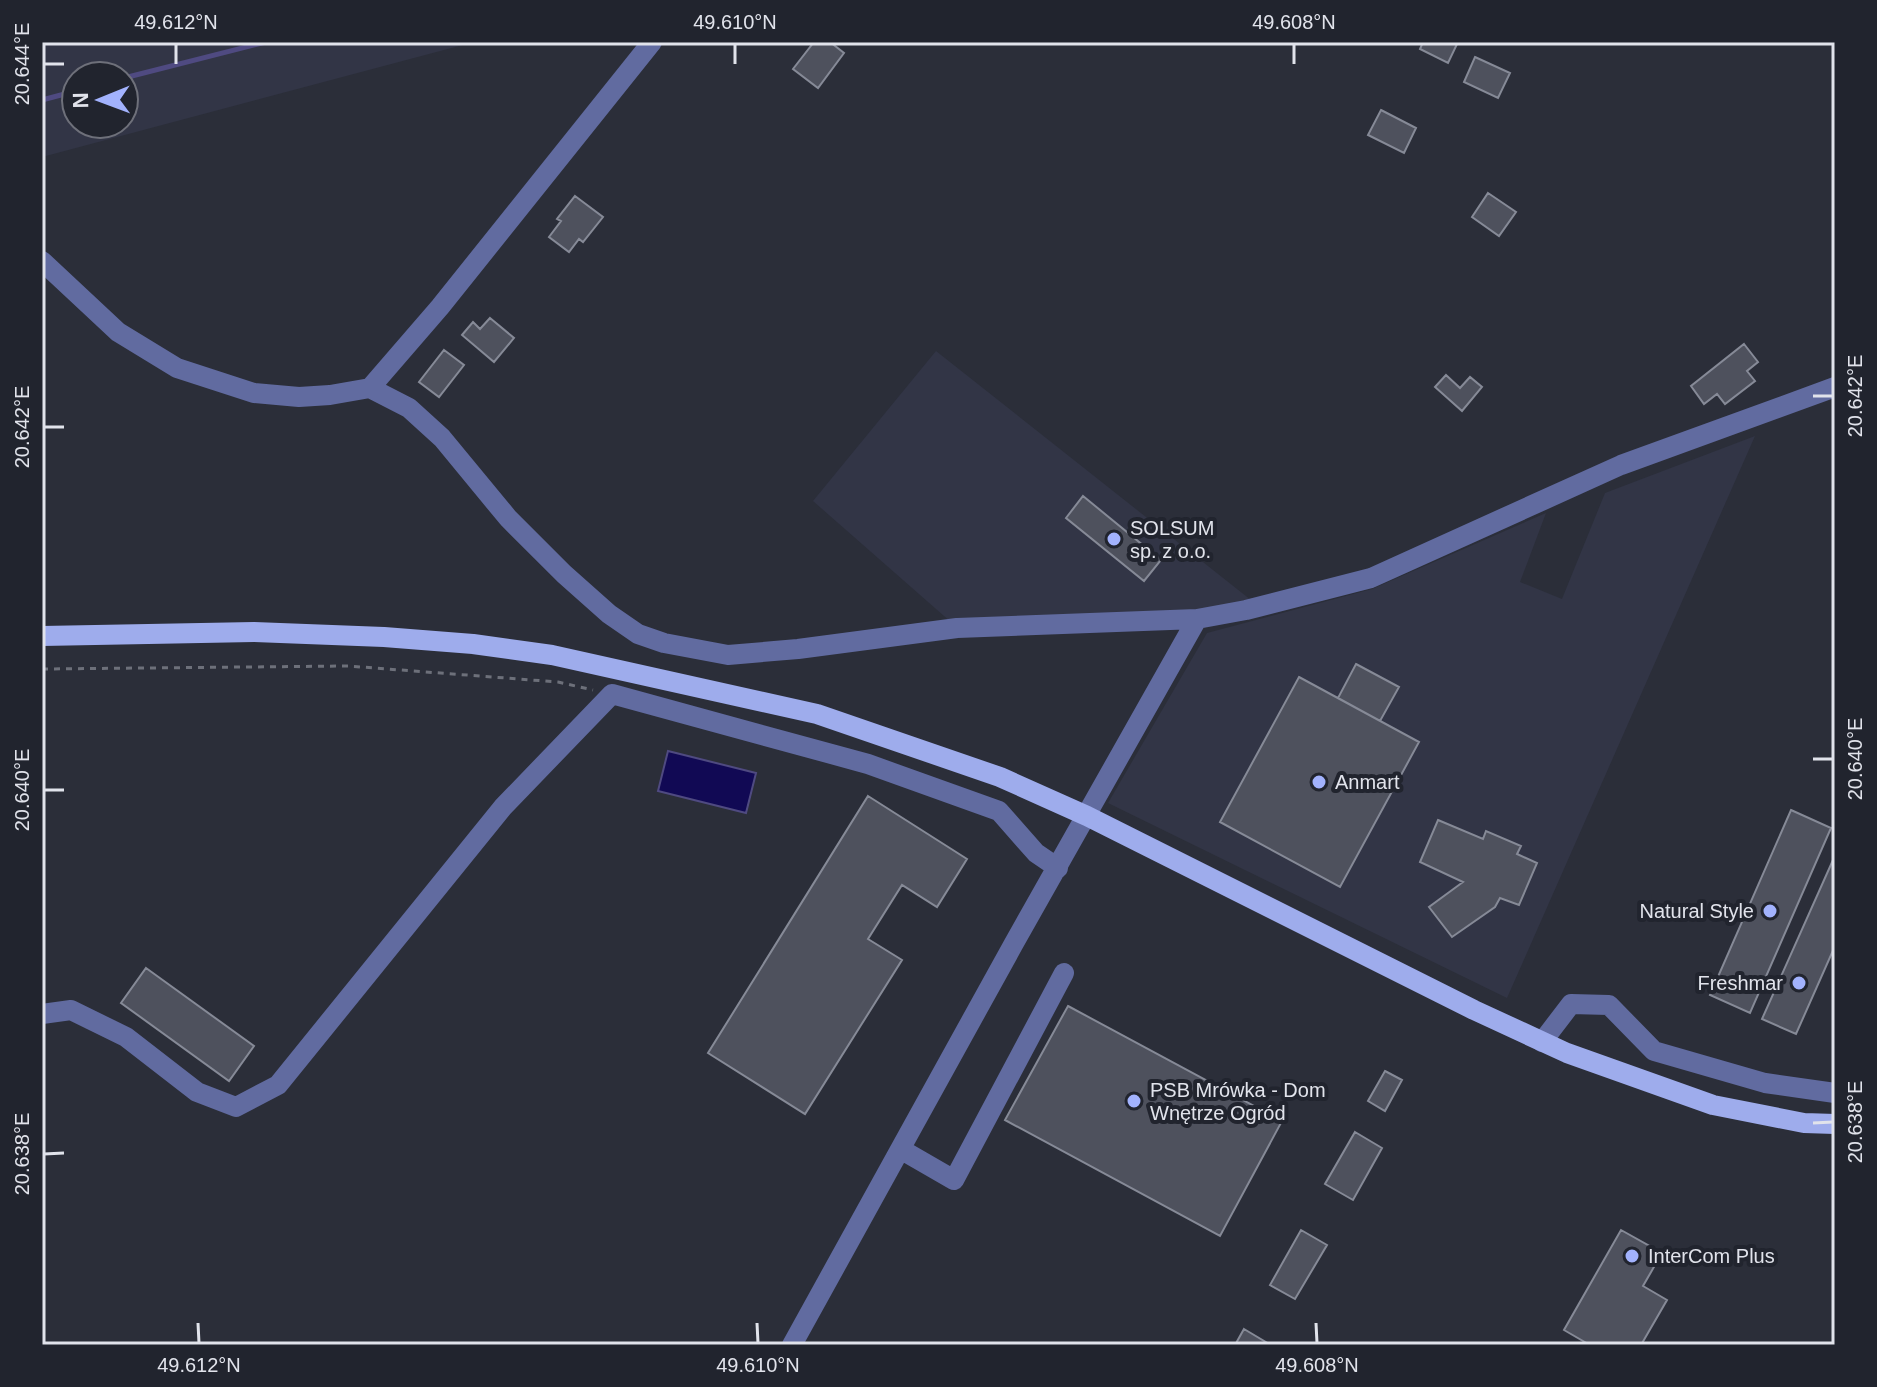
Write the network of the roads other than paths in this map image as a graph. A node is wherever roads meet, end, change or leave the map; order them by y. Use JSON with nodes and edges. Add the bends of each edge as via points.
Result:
{"nodes":[{"id":1,"x":652,"y":42,"type":"edge"},
{"id":2,"x":42,"y":261,"type":"edge"},
{"id":3,"x":1835,"y":387,"type":"edge"},
{"id":4,"x":370,"y":388,"type":"junction"},
{"id":5,"x":1197,"y":619,"type":"junction"},
{"id":6,"x":42,"y":636,"type":"edge"},
{"id":7,"x":1087,"y":816,"type":"junction"},
{"id":8,"x":1058,"y":868,"type":"junction"},
{"id":9,"x":1064,"y":973,"type":"dead end"},
{"id":10,"x":42,"y":1014,"type":"edge"},
{"id":11,"x":1542,"y":1042,"type":"junction"},
{"id":12,"x":1835,"y":1093,"type":"edge"},
{"id":13,"x":1835,"y":1124,"type":"edge"},
{"id":14,"x":902,"y":1150,"type":"junction"},
{"id":15,"x":792,"y":1345,"type":"edge"}],
"edges":[{"from":1,"to":4,"type":"street"},
{"from":2,"to":4,"type":"street","via":[[118,332],[177,368],[254,393],[299,397]]},
{"from":3,"to":5,"type":"street","via":[[1621,465],[1371,578]]},
{"from":4,"to":5,"type":"street","via":[[409,408],[442,438],[508,518],[609,614],[638,634],[664,643],[728,655],[957,628]]},
{"from":5,"to":7,"type":"street"},
{"from":6,"to":7,"type":"main road","via":[[369,636],[552,655],[817,714],[1000,777]]},
{"from":7,"to":8,"type":"street"},
{"from":7,"to":11,"type":"main road"},
{"from":8,"to":10,"type":"street","via":[[1036,853],[999,811],[868,764],[612,694],[503,807],[278,1085],[236,1107],[197,1092],[126,1037],[71,1010]]},
{"from":8,"to":14,"type":"street"},
{"from":9,"to":14,"type":"street","via":[[954,1180]]},
{"from":11,"to":12,"type":"street","via":[[1571,1004],[1609,1005],[1654,1051],[1765,1083]]},
{"from":11,"to":13,"type":"main road","via":[[1713,1105]]},
{"from":14,"to":15,"type":"street"}]}
